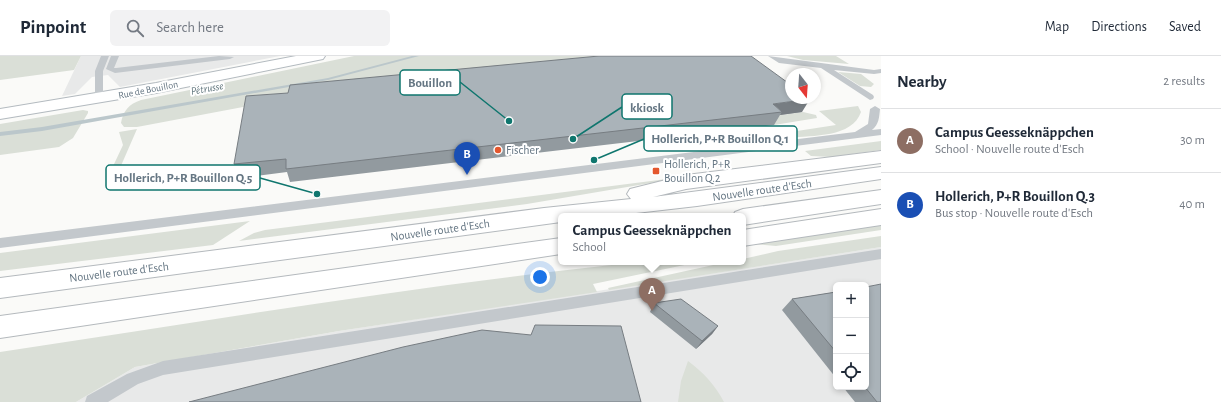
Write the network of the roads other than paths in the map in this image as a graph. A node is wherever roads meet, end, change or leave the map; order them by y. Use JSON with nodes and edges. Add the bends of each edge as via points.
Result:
{"nodes":[{"id":1,"x":105,"y":56,"type":"edge"},
{"id":2,"x":115,"y":56,"type":"edge"},
{"id":3,"x":772,"y":56,"type":"edge"},
{"id":4,"x":230,"y":57,"type":"edge"},
{"id":5,"x":309,"y":57,"type":"edge"},
{"id":6,"x":821,"y":66,"type":"junction"},
{"id":7,"x":879,"y":73,"type":"edge"},
{"id":8,"x":881,"y":92,"type":"edge"},
{"id":9,"x":870,"y":97,"type":"junction"},
{"id":10,"x":99,"y":98,"type":"junction"},
{"id":11,"x":878,"y":111,"type":"edge"},
{"id":12,"x":0,"y":114,"type":"edge"},
{"id":13,"x":881,"y":132,"type":"edge"},
{"id":14,"x":854,"y":136,"type":"junction"},
{"id":15,"x":881,"y":157,"type":"edge"},
{"id":16,"x":881,"y":173,"type":"edge"},
{"id":17,"x":881,"y":197,"type":"edge"},
{"id":18,"x":571,"y":213,"type":"edge"},
{"id":19,"x":558,"y":214,"type":"edge"},
{"id":20,"x":544,"y":216,"type":"junction"},
{"id":21,"x":746,"y":217,"type":"edge"},
{"id":22,"x":881,"y":217,"type":"edge"},
{"id":23,"x":746,"y":238,"type":"edge"},
{"id":24,"x":0,"y":243,"type":"edge"},
{"id":25,"x":557,"y":248,"type":"edge"},
{"id":26,"x":881,"y":254,"type":"edge"},
{"id":27,"x":0,"y":288,"type":"edge"},
{"id":28,"x":0,"y":327,"type":"edge"},
{"id":29,"x":93,"y":402,"type":"edge"}],
"edges":[{"from":1,"to":10,"type":"lane","via":[[99,71]]},
{"from":2,"to":4,"type":"lane","via":[[110,69],[115,71]]},
{"from":3,"to":6,"type":"lane","via":[[779,61]]},
{"from":5,"to":10,"type":"main road","name":"Rue de Bouillon"},
{"from":6,"to":7,"type":"lane"},
{"from":6,"to":9,"type":"lane"},
{"from":8,"to":9,"type":"lane"},
{"from":9,"to":11,"type":"lane","via":[[870,104]]},
{"from":10,"to":12,"type":"main road","name":"Rue de Bouillon"},
{"from":11,"to":14,"type":"lane","via":[[869,129]]},
{"from":13,"to":14,"type":"lane"},
{"from":14,"to":24,"type":"lane"},
{"from":15,"to":20,"type":"main road","via":[[686,182]]},
{"from":16,"to":18,"type":"main road","name":"Nouvelle route d'Esch","via":[[697,199]]},
{"from":17,"to":21,"type":"main road","name":"Nouvelle route d'Esch"},
{"from":19,"to":20,"type":"main road","name":"Nouvelle route d'Esch"},
{"from":20,"to":27,"type":"main road","name":"Nouvelle route d'Esch"},
{"from":22,"to":23,"type":"main road"},
{"from":25,"to":28,"type":"main road"},
{"from":26,"to":29,"type":"lane","via":[[163,368],[133,380]]}]}
